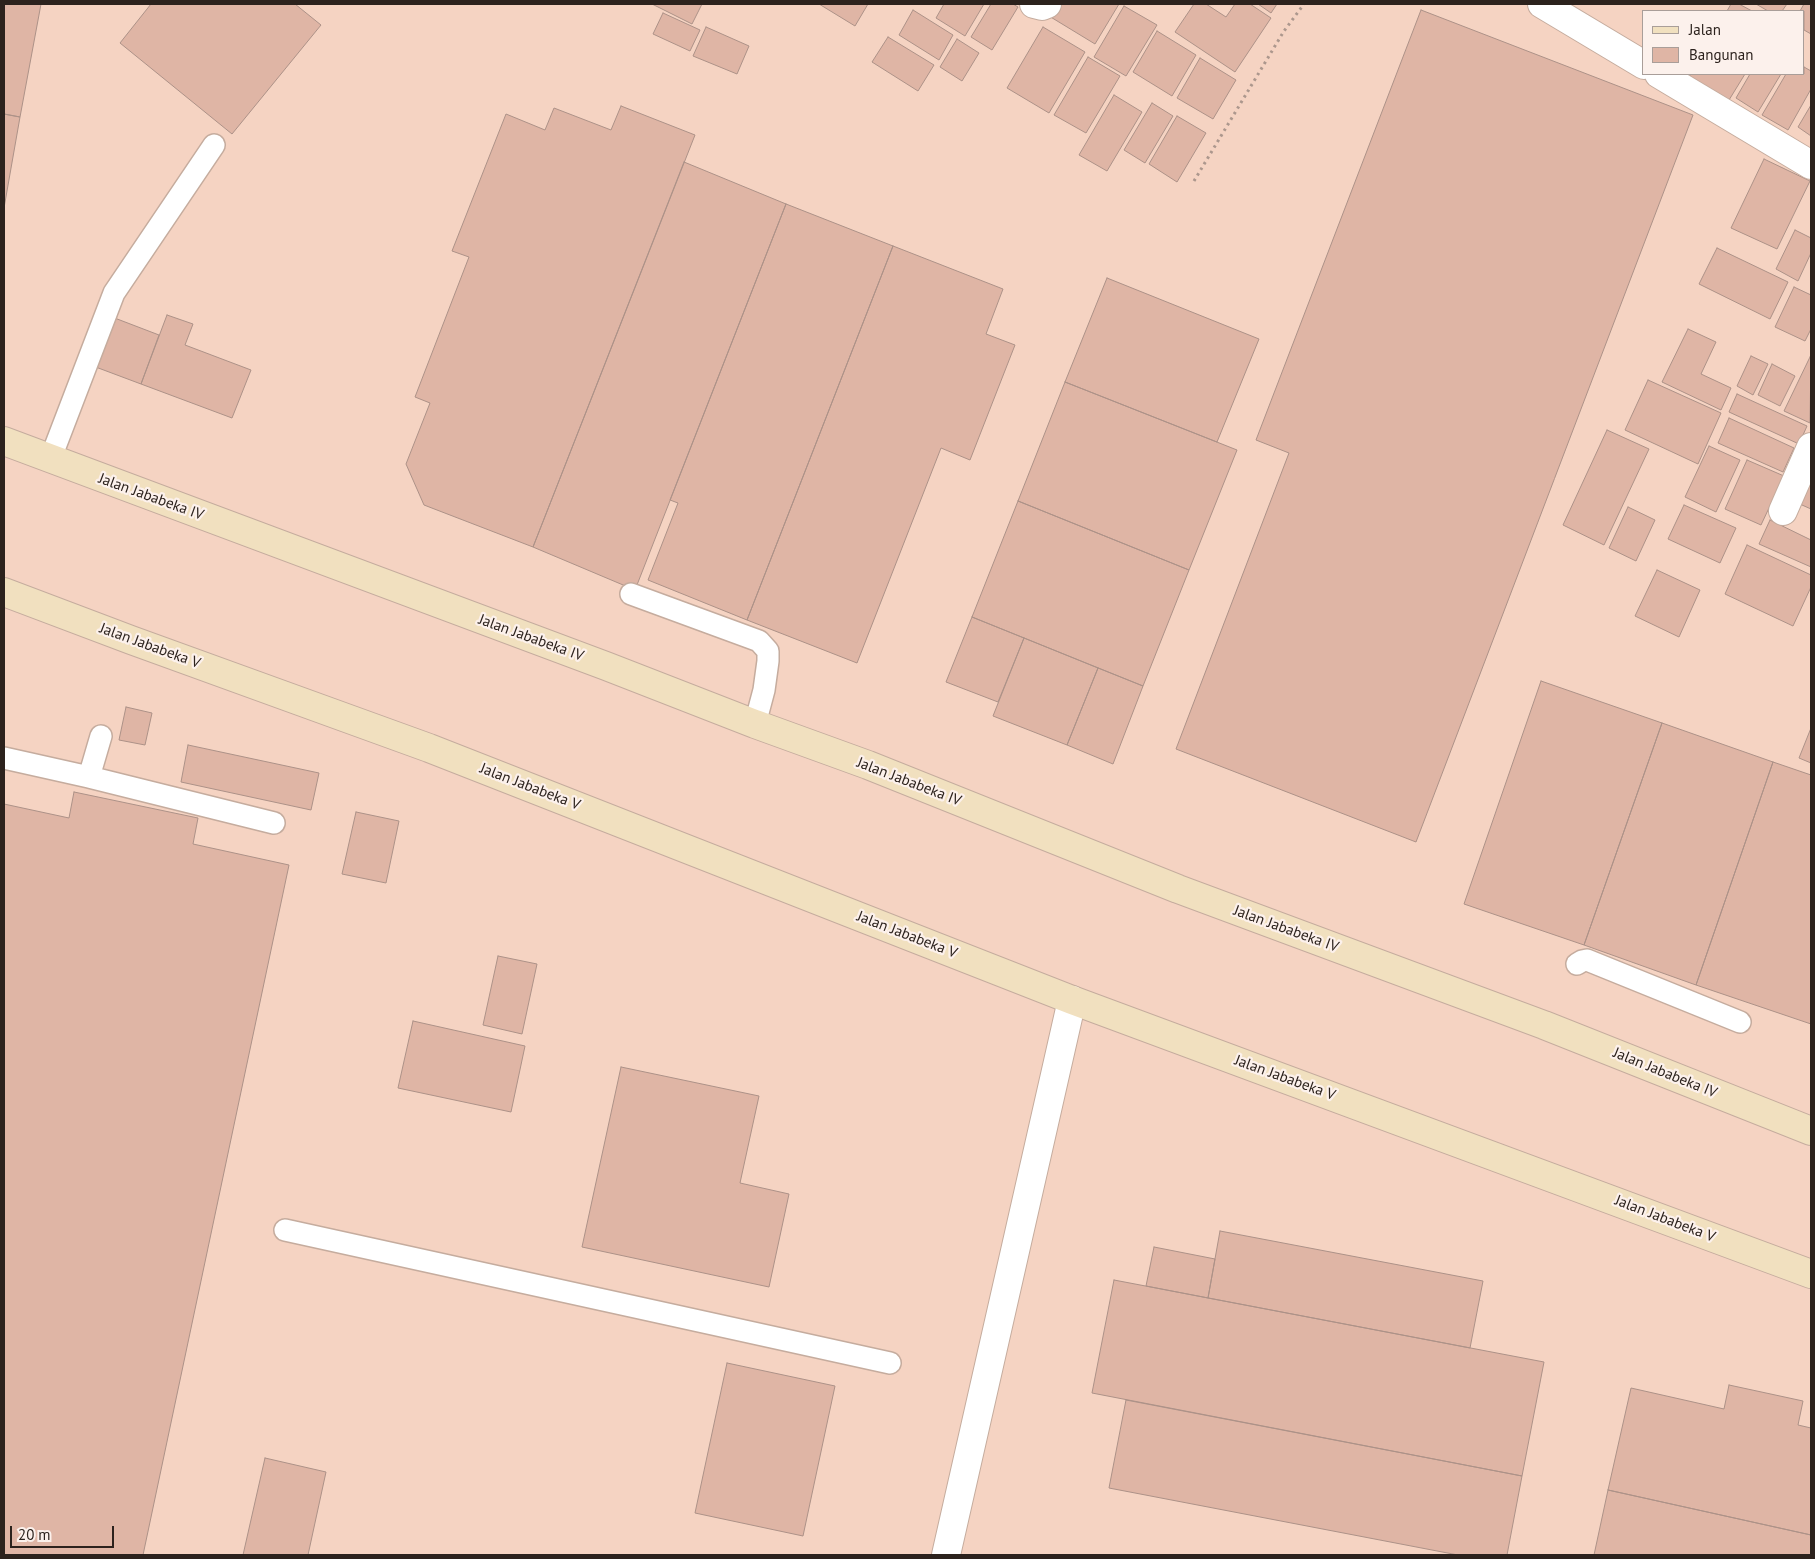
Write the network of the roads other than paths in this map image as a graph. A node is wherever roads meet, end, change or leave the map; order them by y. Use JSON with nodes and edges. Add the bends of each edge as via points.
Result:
{"nodes":[{"id":1,"x":1034,"y":4,"type":"edge"},
{"id":2,"x":1047,"y":4,"type":"edge"},
{"id":3,"x":1542,"y":4,"type":"edge"},
{"id":4,"x":1642,"y":63,"type":"edge"},
{"id":5,"x":1661,"y":75,"type":"edge"},
{"id":6,"x":214,"y":145,"type":"dead end"},
{"id":7,"x":1811,"y":165,"type":"edge"},
{"id":8,"x":4,"y":442,"type":"edge"},
{"id":9,"x":1811,"y":447,"type":"edge"},
{"id":10,"x":50,"y":460,"type":"junction"},
{"id":11,"x":1784,"y":511,"type":"dead end"},
{"id":12,"x":4,"y":592,"type":"edge"},
{"id":13,"x":632,"y":594,"type":"dead end"},
{"id":14,"x":755,"y":724,"type":"junction"},
{"id":15,"x":101,"y":736,"type":"dead end"},
{"id":16,"x":4,"y":758,"type":"edge"},
{"id":17,"x":89,"y":778,"type":"junction"},
{"id":18,"x":274,"y":823,"type":"dead end"},
{"id":19,"x":1577,"y":964,"type":"dead end"},
{"id":20,"x":1072,"y":1000,"type":"junction"},
{"id":21,"x":1740,"y":1022,"type":"dead end"},
{"id":22,"x":1811,"y":1131,"type":"edge"},
{"id":23,"x":285,"y":1230,"type":"dead end"},
{"id":24,"x":1811,"y":1274,"type":"edge"},
{"id":25,"x":890,"y":1363,"type":"dead end"},
{"id":26,"x":946,"y":1555,"type":"edge"}],
"edges":[{"from":1,"to":2,"type":"street"},
{"from":3,"to":4,"type":"street"},
{"from":5,"to":7,"type":"street"},
{"from":6,"to":10,"type":"lane","via":[[114,293]]},
{"from":8,"to":10,"type":"street","name":"Jalan Jababeka IV"},
{"from":9,"to":11,"type":"street"},
{"from":10,"to":14,"type":"street","name":"Jalan Jababeka IV","via":[[597,662]]},
{"from":12,"to":20,"type":"street","name":"Jalan Jababeka V","via":[[429,748]]},
{"from":13,"to":14,"type":"lane","via":[[759,641],[768,651],[768,661]]},
{"from":14,"to":22,"type":"street","name":"Jalan Jababeka IV","via":[[1178,889],[1544,1025]]},
{"from":15,"to":17,"type":"lane"},
{"from":16,"to":17,"type":"lane"},
{"from":17,"to":18,"type":"lane"},
{"from":19,"to":21,"type":"lane","via":[[1587,960]]},
{"from":20,"to":24,"type":"street","name":"Jalan Jababeka V"},
{"from":20,"to":26,"type":"street"},
{"from":23,"to":25,"type":"lane"}]}
